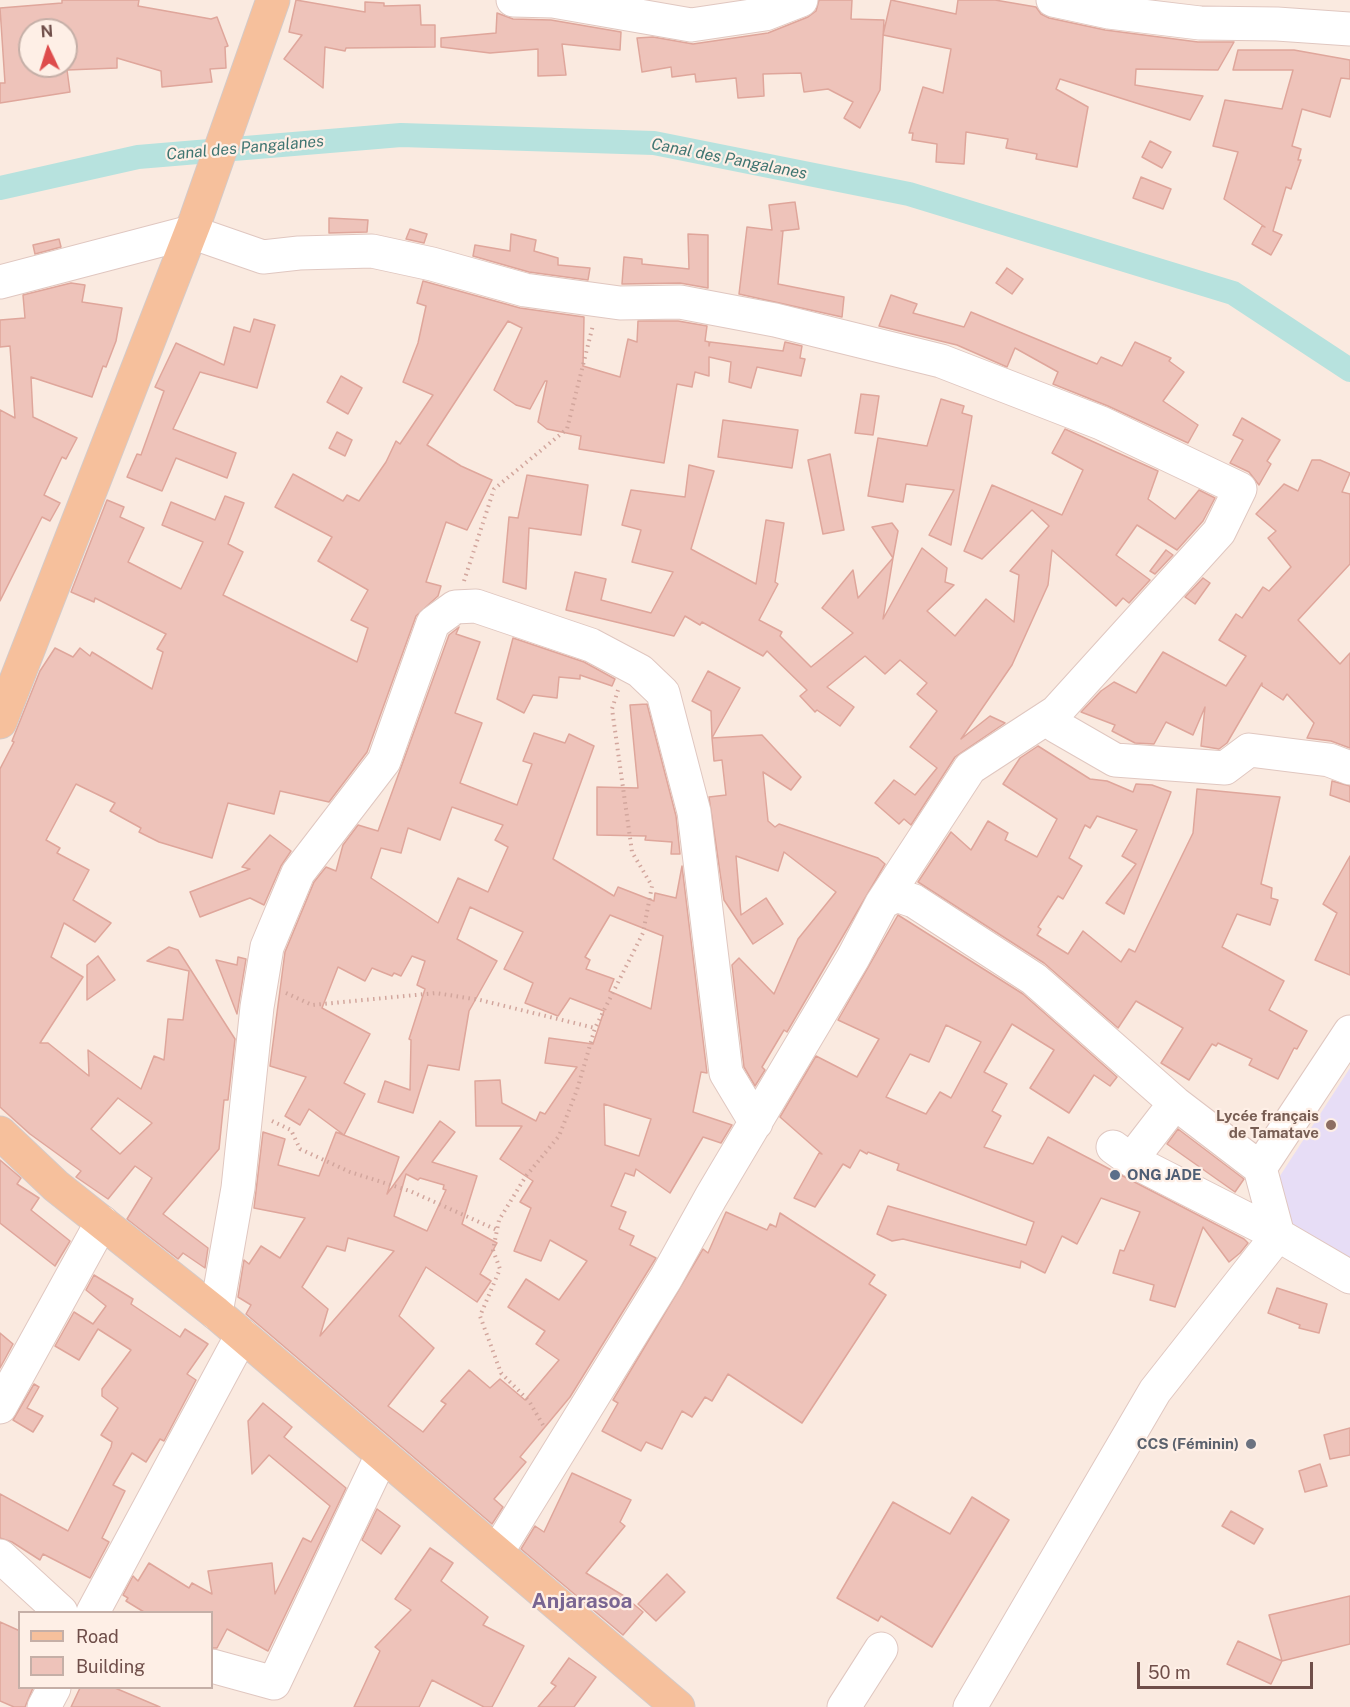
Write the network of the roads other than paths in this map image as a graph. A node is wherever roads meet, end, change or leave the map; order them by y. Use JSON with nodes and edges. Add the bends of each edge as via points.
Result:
{"nodes":[{"id":1,"x":273,"y":0,"type":"edge"},
{"id":2,"x":513,"y":0,"type":"edge"},
{"id":3,"x":553,"y":0,"type":"edge"},
{"id":4,"x":801,"y":0,"type":"edge"},
{"id":5,"x":1053,"y":0,"type":"edge"},
{"id":6,"x":1350,"y":29,"type":"edge"},
{"id":7,"x":194,"y":226,"type":"junction"},
{"id":8,"x":0,"y":282,"type":"edge"},
{"id":9,"x":1056,"y":712,"type":"junction"},
{"id":10,"x":0,"y":722,"type":"edge"},
{"id":11,"x":1350,"y":768,"type":"edge"},
{"id":12,"x":882,"y":903,"type":"junction"},
{"id":13,"x":1350,"y":1032,"type":"edge"},
{"id":14,"x":1175,"y":1103,"type":"junction"},
{"id":15,"x":756,"y":1124,"type":"junction"},
{"id":16,"x":0,"y":1133,"type":"edge"},
{"id":17,"x":1260,"y":1168,"type":"junction"},
{"id":18,"x":102,"y":1222,"type":"junction"},
{"id":19,"x":1278,"y":1235,"type":"junction"},
{"id":20,"x":1350,"y":1277,"type":"edge"},
{"id":21,"x":216,"y":1313,"type":"junction"},
{"id":22,"x":242,"y":1335,"type":"junction"},
{"id":23,"x":0,"y":1407,"type":"edge"},
{"id":24,"x":382,"y":1455,"type":"junction"},
{"id":25,"x":496,"y":1552,"type":"junction"},
{"id":26,"x":0,"y":1556,"type":"edge"},
{"id":27,"x":61,"y":1611,"type":"edge"},
{"id":28,"x":94,"y":1611,"type":"edge"},
{"id":29,"x":881,"y":1649,"type":"dead end"},
{"id":30,"x":213,"y":1667,"type":"edge"},
{"id":31,"x":53,"y":1689,"type":"edge"},
{"id":32,"x":267,"y":1695,"type":"edge"},
{"id":33,"x":44,"y":1707,"type":"edge"},
{"id":34,"x":678,"y":1707,"type":"edge"},
{"id":35,"x":844,"y":1707,"type":"edge"},
{"id":36,"x":970,"y":1707,"type":"edge"}],
"edges":[{"from":1,"to":7,"type":"main road"},
{"from":2,"to":3,"type":"street"},
{"from":3,"to":4,"type":"street","via":[[691,25],[765,14]]},
{"from":5,"to":6,"type":"street","via":[[1109,12],[1200,23]]},
{"from":7,"to":8,"type":"street"},
{"from":7,"to":9,"type":"street","via":[[263,257],[372,251],[525,290],[600,300],[680,302],[775,320],[941,362],[1101,423],[1240,489],[1219,532]]},
{"from":7,"to":10,"type":"main road"},
{"from":9,"to":11,"type":"street","via":[[1056,726],[1115,760],[1225,768],[1249,750],[1329,760]]},
{"from":9,"to":12,"type":"street","via":[[970,768]]},
{"from":12,"to":14,"type":"street","via":[[896,895],[914,901],[1034,980]]},
{"from":12,"to":15,"type":"street"},
{"from":13,"to":17,"type":"street"},
{"from":14,"to":17,"type":"street"},
{"from":14,"to":19,"type":"street","via":[[1122,1153]]},
{"from":15,"to":21,"type":"street","via":[[726,1073],[694,812],[663,693],[640,671],[591,645],[476,606],[455,607],[433,623],[384,761],[298,873],[267,947],[238,1188]]},
{"from":15,"to":25,"type":"street","via":[[666,1278]]},
{"from":16,"to":18,"type":"main road","via":[[56,1186]]},
{"from":17,"to":19,"type":"street"},
{"from":18,"to":21,"type":"main road"},
{"from":18,"to":23,"type":"street"},
{"from":19,"to":20,"type":"street"},
{"from":19,"to":36,"type":"street","via":[[1155,1391]]},
{"from":21,"to":22,"type":"main road"},
{"from":22,"to":24,"type":"main road"},
{"from":22,"to":28,"type":"street"},
{"from":24,"to":25,"type":"main road"},
{"from":24,"to":32,"type":"street"},
{"from":25,"to":34,"type":"main road"},
{"from":26,"to":27,"type":"street"},
{"from":29,"to":35,"type":"street"},
{"from":30,"to":32,"type":"street"},
{"from":31,"to":33,"type":"street"}]}
